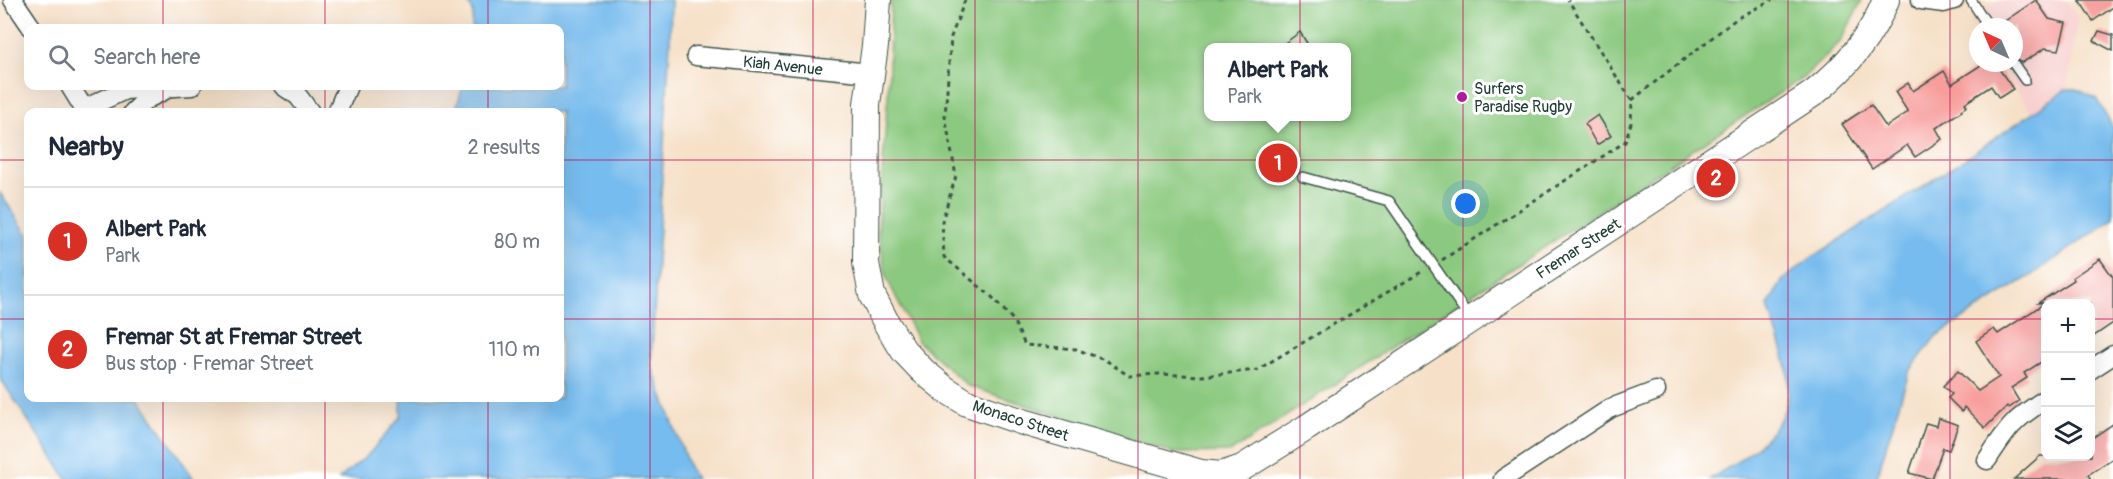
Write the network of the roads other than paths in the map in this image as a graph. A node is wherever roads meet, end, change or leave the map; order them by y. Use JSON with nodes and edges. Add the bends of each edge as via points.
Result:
{"nodes":[{"id":1,"x":13,"y":0,"type":"edge"},
{"id":2,"x":878,"y":0,"type":"edge"},
{"id":3,"x":1886,"y":0,"type":"edge"},
{"id":4,"x":1954,"y":0,"type":"edge"},
{"id":5,"x":1971,"y":0,"type":"edge"},
{"id":6,"x":1928,"y":1,"type":"edge"},
{"id":7,"x":1983,"y":18,"type":"edge"},
{"id":8,"x":29,"y":24,"type":"edge"},
{"id":9,"x":696,"y":56,"type":"dead end"},
{"id":10,"x":2019,"y":72,"type":"edge"},
{"id":11,"x":871,"y":74,"type":"junction"},
{"id":12,"x":2025,"y":80,"type":"dead end"},
{"id":13,"x":72,"y":90,"type":"edge"},
{"id":14,"x":134,"y":90,"type":"edge"},
{"id":15,"x":170,"y":90,"type":"edge"},
{"id":16,"x":289,"y":90,"type":"edge"},
{"id":17,"x":346,"y":90,"type":"edge"},
{"id":18,"x":83,"y":108,"type":"edge"},
{"id":19,"x":90,"y":108,"type":"edge"},
{"id":20,"x":137,"y":108,"type":"edge"},
{"id":21,"x":307,"y":108,"type":"edge"},
{"id":22,"x":339,"y":108,"type":"edge"},
{"id":23,"x":1303,"y":177,"type":"dead end"},
{"id":24,"x":1471,"y":319,"type":"junction"},
{"id":25,"x":2113,"y":355,"type":"edge"},
{"id":26,"x":2095,"y":367,"type":"edge"},
{"id":27,"x":1656,"y":391,"type":"dead end"},
{"id":28,"x":2041,"y":402,"type":"edge"},
{"id":29,"x":1987,"y":460,"type":"dead end"},
{"id":30,"x":1248,"y":473,"type":"edge"},
{"id":31,"x":1503,"y":479,"type":"edge"}],
"edges":[{"from":1,"to":8,"type":"street"},
{"from":2,"to":11,"type":"street","name":"Monaco Street"},
{"from":3,"to":24,"type":"street","name":"Fremar Street","via":[[1857,51],[1814,93]]},
{"from":4,"to":6,"type":"street"},
{"from":5,"to":7,"type":"lane"},
{"from":9,"to":11,"type":"street","name":"Kiah Avenue"},
{"from":10,"to":12,"type":"lane"},
{"from":11,"to":30,"type":"street","name":"Monaco Street","via":[[867,104],[866,263],[872,295],[888,326],[922,371],[967,403],[1023,422],[1201,473]]},
{"from":13,"to":18,"type":"street"},
{"from":14,"to":19,"type":"street","via":[[121,91]]},
{"from":15,"to":20,"type":"street","via":[[150,96]]},
{"from":16,"to":21,"type":"street"},
{"from":17,"to":22,"type":"street"},
{"from":23,"to":24,"type":"lane","via":[[1389,201]]},
{"from":24,"to":30,"type":"street","name":"Fremar Street","via":[[1306,428]]},
{"from":25,"to":26,"type":"street"},
{"from":27,"to":31,"type":"street","via":[[1611,408]]},
{"from":28,"to":29,"type":"street","via":[[2019,416],[2004,432]]}]}
